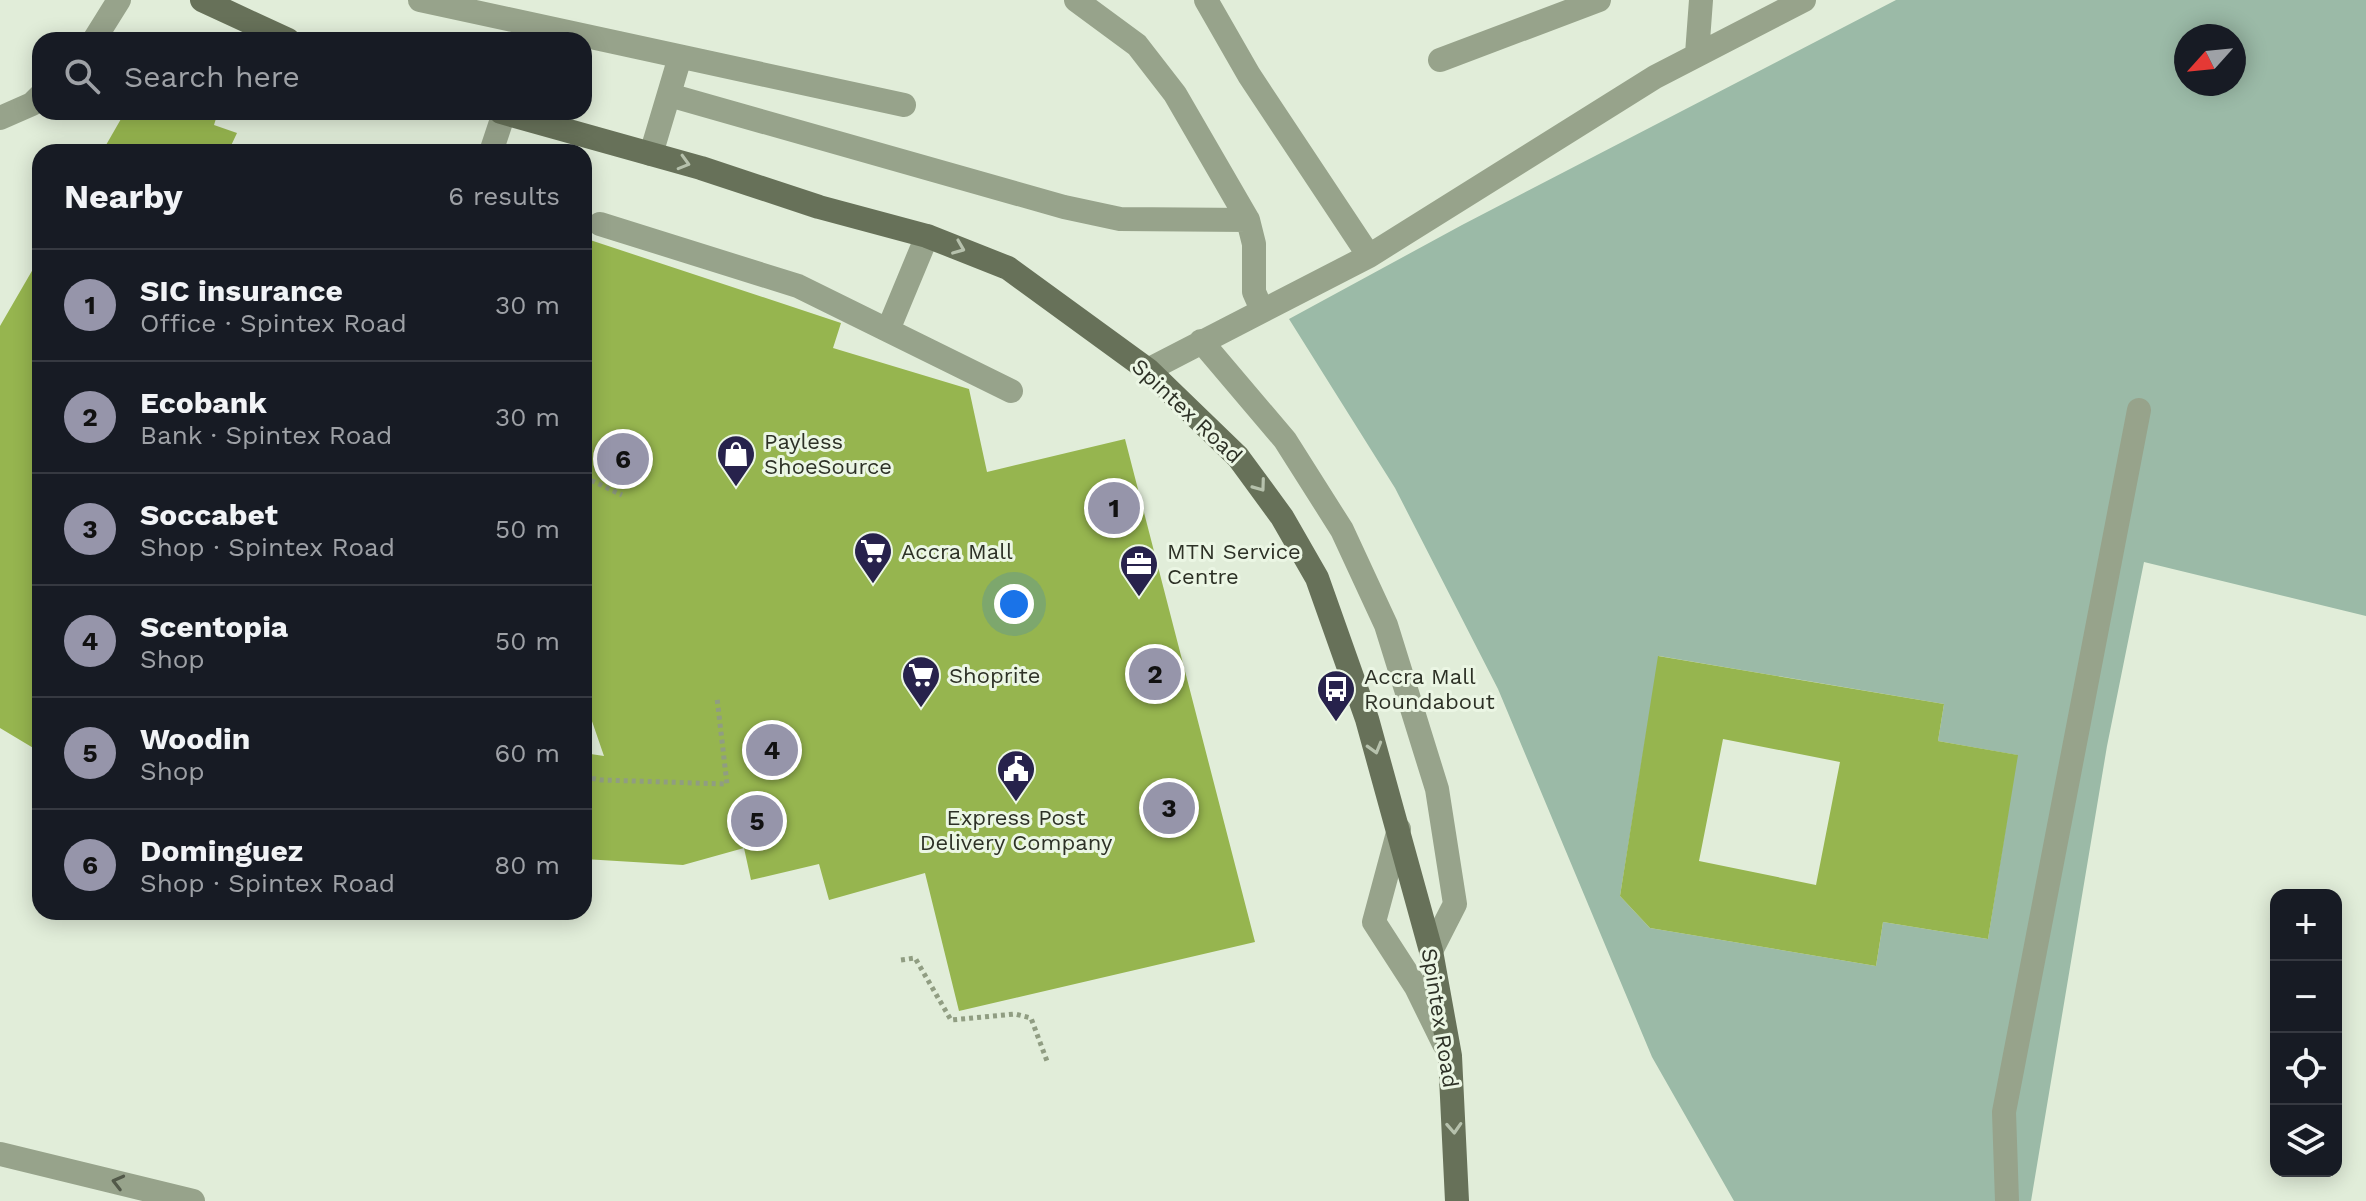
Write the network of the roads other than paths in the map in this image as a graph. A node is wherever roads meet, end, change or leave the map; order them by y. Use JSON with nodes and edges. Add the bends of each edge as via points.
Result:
{"nodes":[{"id":1,"x":119,"y":0,"type":"edge"},
{"id":2,"x":202,"y":0,"type":"edge"},
{"id":3,"x":420,"y":0,"type":"edge"},
{"id":4,"x":1076,"y":0,"type":"edge"},
{"id":5,"x":1206,"y":0,"type":"edge"},
{"id":6,"x":1599,"y":0,"type":"edge"},
{"id":7,"x":1701,"y":0,"type":"edge"},
{"id":8,"x":1804,"y":0,"type":"edge"},
{"id":9,"x":99,"y":32,"type":"edge"},
{"id":10,"x":271,"y":32,"type":"edge"},
{"id":11,"x":566,"y":32,"type":"edge"},
{"id":12,"x":592,"y":38,"type":"edge"},
{"id":13,"x":1697,"y":54,"type":"junction"},
{"id":14,"x":680,"y":57,"type":"junction"},
{"id":15,"x":1440,"y":60,"type":"dead end"},
{"id":16,"x":669,"y":95,"type":"junction"},
{"id":17,"x":32,"y":104,"type":"edge"},
{"id":18,"x":904,"y":105,"type":"dead end"},
{"id":19,"x":0,"y":118,"type":"edge"},
{"id":20,"x":501,"y":120,"type":"edge"},
{"id":21,"x":531,"y":120,"type":"edge"},
{"id":22,"x":493,"y":144,"type":"edge"},
{"id":23,"x":651,"y":154,"type":"junction"},
{"id":24,"x":1248,"y":220,"type":"junction"},
{"id":25,"x":600,"y":224,"type":"dead end"},
{"id":26,"x":927,"y":236,"type":"junction"},
{"id":27,"x":1369,"y":256,"type":"junction"},
{"id":28,"x":1262,"y":310,"type":"junction"},
{"id":29,"x":888,"y":330,"type":"junction"},
{"id":30,"x":1201,"y":341,"type":"junction"},
{"id":31,"x":1148,"y":370,"type":"junction"},
{"id":32,"x":1011,"y":391,"type":"dead end"},
{"id":33,"x":2139,"y":410,"type":"dead end"},
{"id":34,"x":1399,"y":829,"type":"junction"},
{"id":35,"x":1431,"y":951,"type":"junction"},
{"id":36,"x":1450,"y":1056,"type":"junction"},
{"id":37,"x":0,"y":1154,"type":"edge"},
{"id":38,"x":193,"y":1201,"type":"edge"},
{"id":39,"x":1457,"y":1201,"type":"edge"},
{"id":40,"x":2007,"y":1201,"type":"edge"}],
"edges":[{"from":1,"to":9,"type":"street"},
{"from":2,"to":10,"type":"main road"},
{"from":3,"to":11,"type":"street"},
{"from":4,"to":24,"type":"street","via":[[1137,45],[1166,82]]},
{"from":5,"to":27,"type":"street","via":[[1249,75]]},
{"from":6,"to":15,"type":"street"},
{"from":7,"to":13,"type":"street"},
{"from":8,"to":13,"type":"street"},
{"from":12,"to":14,"type":"street"},
{"from":13,"to":27,"type":"street"},
{"from":14,"to":16,"type":"street"},
{"from":14,"to":18,"type":"street"},
{"from":16,"to":23,"type":"street"},
{"from":16,"to":24,"type":"street","via":[[1064,207],[1120,219]]},
{"from":17,"to":19,"type":"street"},
{"from":20,"to":22,"type":"street"},
{"from":21,"to":23,"type":"main road","name":"Spintex Road"},
{"from":23,"to":26,"type":"main road","name":"Spintex Road","one_way":true},
{"from":24,"to":28,"type":"street","via":[[1254,292]]},
{"from":25,"to":29,"type":"street","via":[[798,286]]},
{"from":26,"to":29,"type":"street"},
{"from":26,"to":31,"type":"main road","name":"Spintex Road","one_way":true,"via":[[1008,268]]},
{"from":27,"to":28,"type":"street"},
{"from":28,"to":30,"type":"street"},
{"from":29,"to":32,"type":"street"},
{"from":30,"to":31,"type":"street"},
{"from":30,"to":35,"type":"street","via":[[1285,440],[1342,530],[1386,625],[1437,789],[1455,904]]},
{"from":31,"to":34,"type":"main road","name":"Spintex Road","one_way":true,"via":[[1238,457],[1282,517],[1317,578]]},
{"from":33,"to":40,"type":"street","via":[[2004,1112]]},
{"from":34,"to":35,"type":"main road","name":"Spintex Road"},
{"from":34,"to":36,"type":"street","via":[[1374,922],[1416,987]]},
{"from":35,"to":36,"type":"main road","name":"Spintex Road"},
{"from":36,"to":39,"type":"main road","name":"Spintex Road","one_way":true},
{"from":38,"to":37,"type":"street","one_way":true}]}
